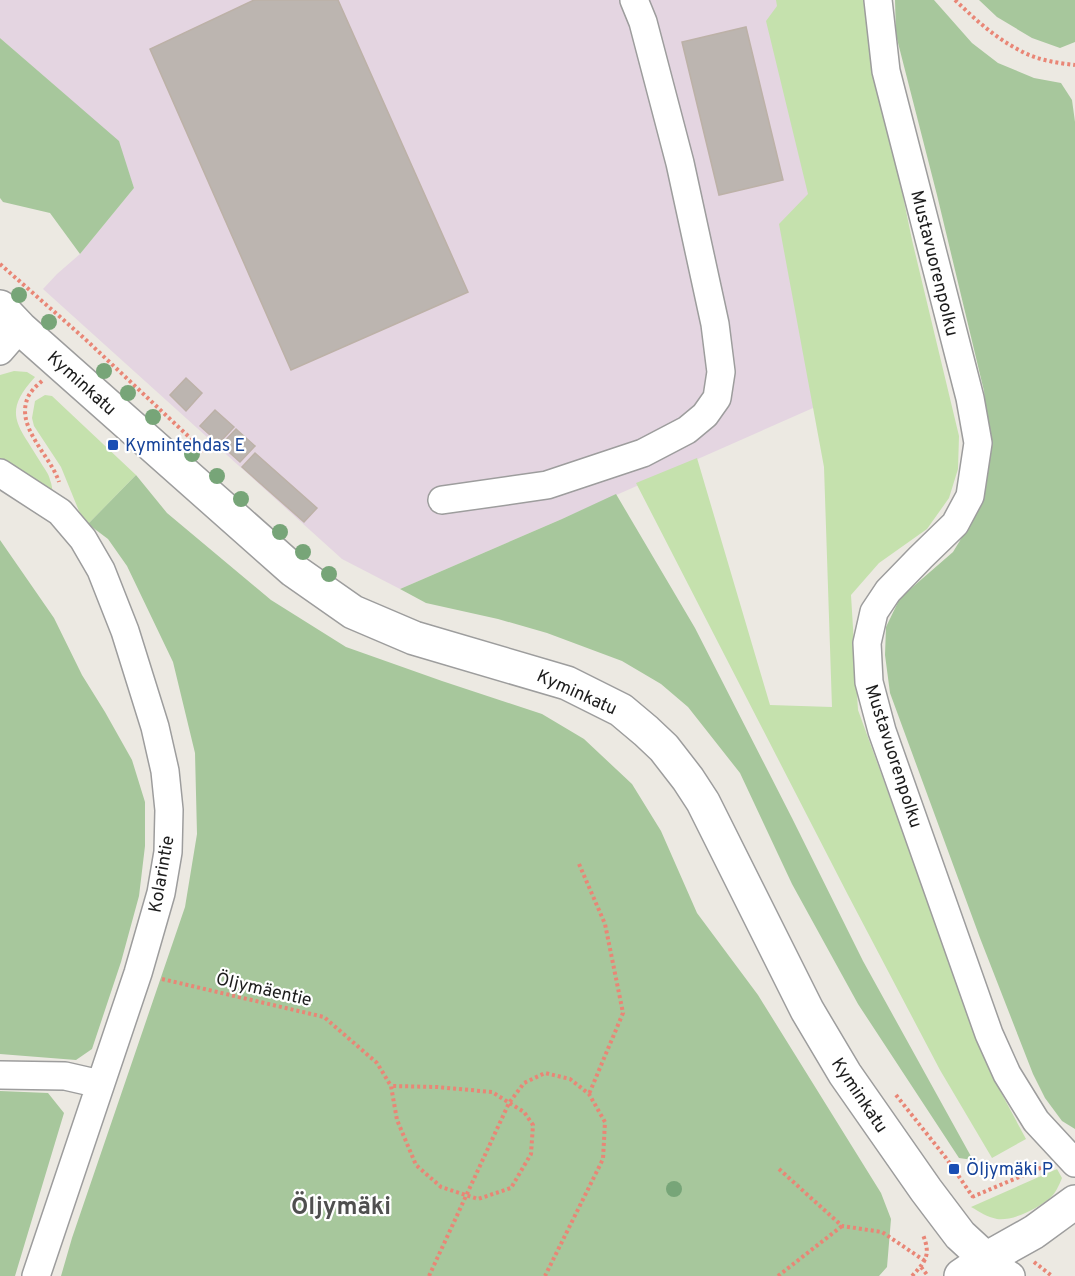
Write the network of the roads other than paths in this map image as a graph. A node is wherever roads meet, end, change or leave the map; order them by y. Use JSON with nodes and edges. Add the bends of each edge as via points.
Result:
{"nodes":[{"id":1,"x":634,"y":0,"type":"edge"},
{"id":2,"x":878,"y":0,"type":"edge"},
{"id":3,"x":7,"y":328,"type":"edge"},
{"id":4,"x":0,"y":473,"type":"edge"},
{"id":5,"x":442,"y":500,"type":"dead end"},
{"id":6,"x":0,"y":1076,"type":"edge"},
{"id":7,"x":100,"y":1084,"type":"junction"},
{"id":8,"x":1065,"y":1163,"type":"edge"},
{"id":9,"x":1075,"y":1202,"type":"edge"},
{"id":10,"x":986,"y":1270,"type":"edge"},
{"id":11,"x":36,"y":1276,"type":"edge"}],
"edges":[{"from":1,"to":5,"type":"street","via":[[680,163],[715,324],[722,372],[717,398],[687,430],[643,453],[547,485]]},
{"from":2,"to":8,"type":"street","name":"Mustavuorenpolku","via":[[886,70],[970,398],[978,443],[970,496],[955,524],[888,591],[874,612],[867,644],[869,682],[882,731],[988,1034],[1007,1074]]},
{"from":3,"to":10,"type":"street","name":"Kyminkatu","via":[[293,570],[352,612],[414,638],[567,683],[621,710],[664,748],[703,802],[802,1000],[845,1074]]},
{"from":4,"to":7,"type":"street","name":"Kolarintie","via":[[60,512],[83,539],[101,570],[125,631],[165,771],[168,852],[161,893]]},
{"from":6,"to":7,"type":"street","via":[[65,1076]]},
{"from":7,"to":11,"type":"street","name":"Kolarintie"},
{"from":9,"to":10,"type":"street"}]}
